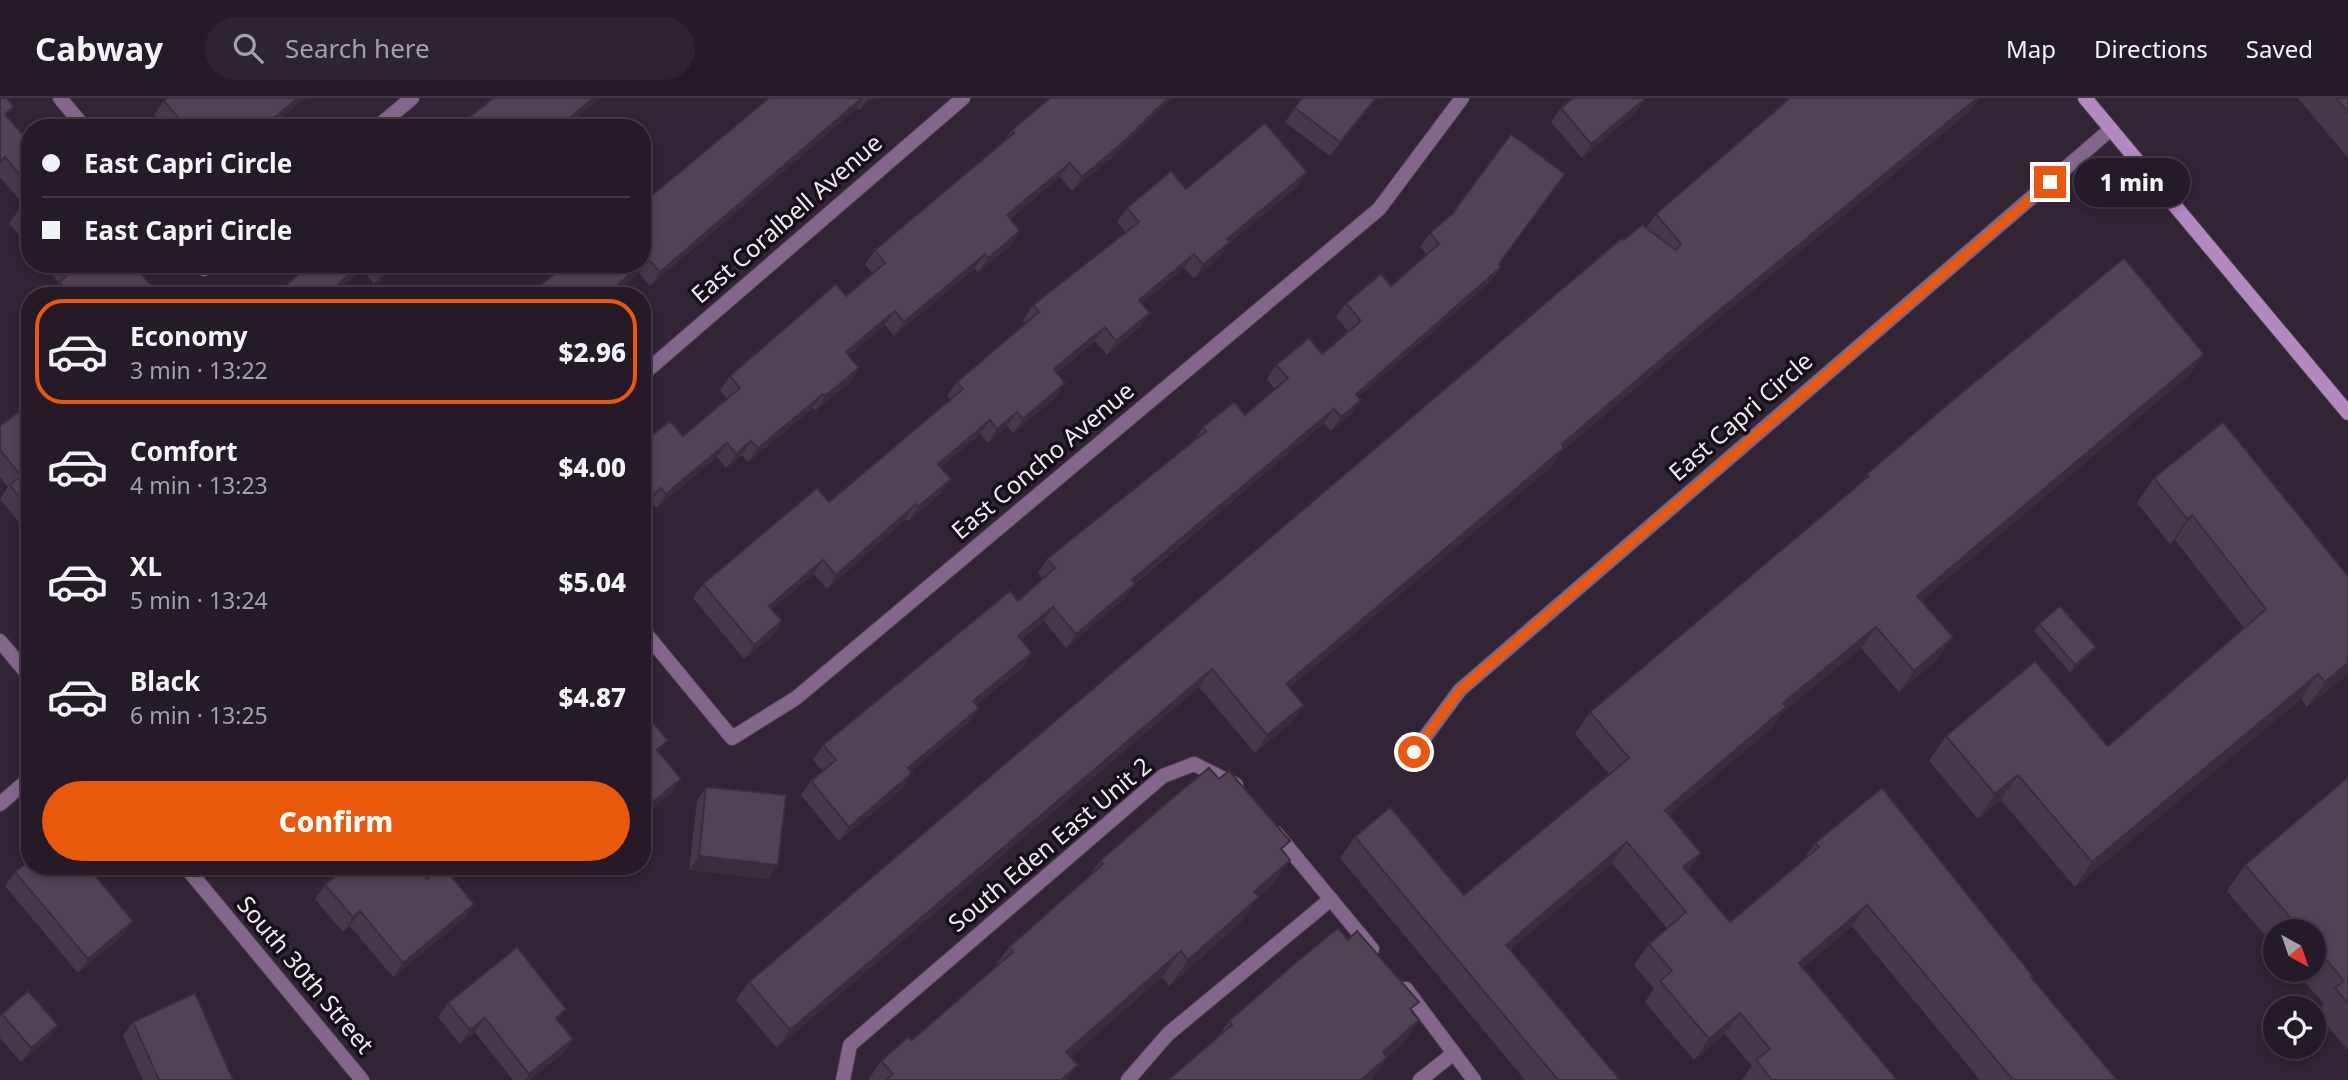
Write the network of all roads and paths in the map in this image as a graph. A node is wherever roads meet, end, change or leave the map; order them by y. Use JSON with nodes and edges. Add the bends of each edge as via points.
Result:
{"nodes":[{"id":1,"x":60,"y":98,"type":"edge"},
{"id":2,"x":412,"y":98,"type":"edge"},
{"id":3,"x":963,"y":98,"type":"edge"},
{"id":4,"x":1462,"y":98,"type":"edge"},
{"id":5,"x":2085,"y":98,"type":"edge"},
{"id":6,"x":78,"y":119,"type":"edge"},
{"id":7,"x":387,"y":119,"type":"edge"},
{"id":8,"x":2111,"y":129,"type":"junction"},
{"id":9,"x":651,"y":367,"type":"edge"},
{"id":10,"x":2348,"y":413,"type":"edge"},
{"id":11,"x":651,"y":640,"type":"edge"},
{"id":12,"x":0,"y":641,"type":"edge"},
{"id":13,"x":21,"y":666,"type":"edge"},
{"id":14,"x":1414,"y":752,"type":"dead end"},
{"id":15,"x":21,"y":786,"type":"edge"},
{"id":16,"x":1242,"y":793,"type":"edge"},
{"id":17,"x":0,"y":804,"type":"edge"},
{"id":18,"x":1268,"y":824,"type":"edge"},
{"id":19,"x":192,"y":875,"type":"edge"},
{"id":20,"x":1331,"y":899,"type":"junction"},
{"id":21,"x":1381,"y":959,"type":"edge"},
{"id":22,"x":1398,"y":979,"type":"edge"},
{"id":23,"x":1454,"y":1053,"type":"junction"},
{"id":24,"x":362,"y":1080,"type":"edge"},
{"id":25,"x":843,"y":1080,"type":"edge"},
{"id":26,"x":1128,"y":1080,"type":"edge"},
{"id":27,"x":1420,"y":1080,"type":"edge"},
{"id":28,"x":1474,"y":1080,"type":"edge"}],
"edges":[{"from":1,"to":6,"type":"street"},
{"from":2,"to":7,"type":"street"},
{"from":3,"to":9,"type":"street","name":"East Coralbell Avenue"},
{"from":4,"to":11,"type":"street","name":"East Concho Avenue","via":[[1380,209],[796,698],[732,738]]},
{"from":5,"to":8,"type":"main road"},
{"from":8,"to":10,"type":"main road"},
{"from":8,"to":14,"type":"street","name":"East Capri Circle","via":[[1460,690]]},
{"from":12,"to":13,"type":"street"},
{"from":15,"to":17,"type":"street"},
{"from":16,"to":25,"type":"street","name":"South Eden East Unit 2","via":[[1233,782],[1194,764],[1163,776],[850,1045]]},
{"from":18,"to":20,"type":"street"},
{"from":19,"to":24,"type":"street","name":"South 30th Street"},
{"from":20,"to":21,"type":"street"},
{"from":20,"to":26,"type":"street","via":[[1168,1034]]},
{"from":22,"to":23,"type":"street"},
{"from":23,"to":27,"type":"street"},
{"from":23,"to":28,"type":"street"}]}
